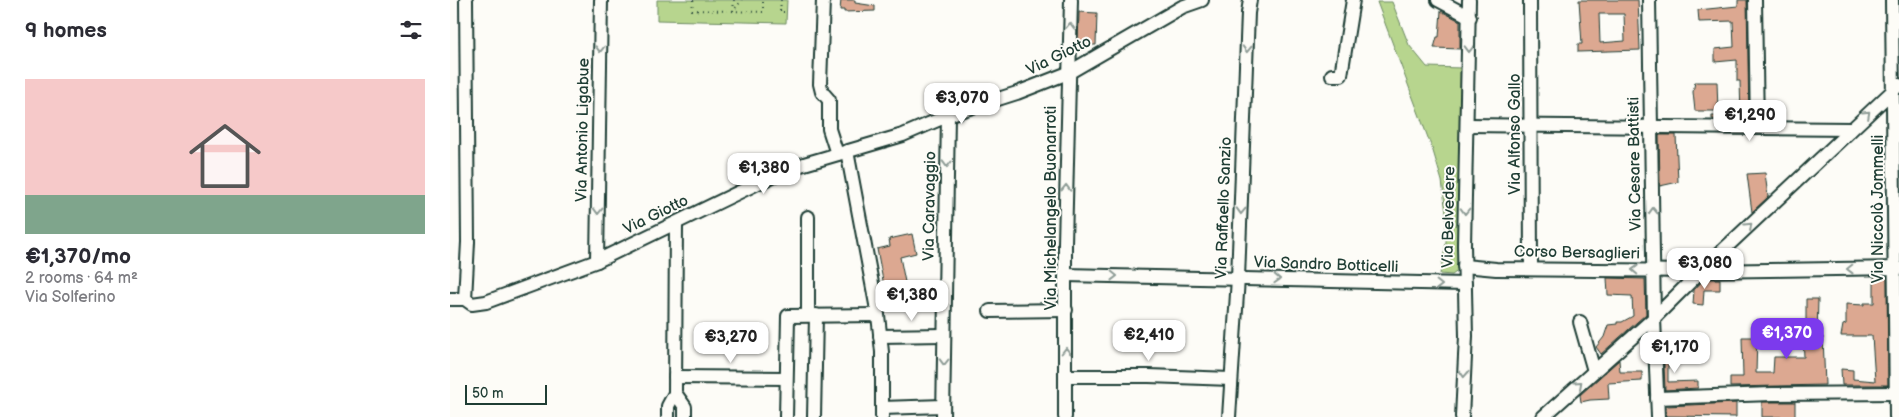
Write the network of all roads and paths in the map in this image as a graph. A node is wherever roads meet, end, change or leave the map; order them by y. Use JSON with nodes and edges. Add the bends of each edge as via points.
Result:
{"nodes":[{"id":1,"x":466,"y":0,"type":"edge"},
{"id":2,"x":601,"y":0,"type":"edge"},
{"id":3,"x":693,"y":0,"type":"edge"},
{"id":4,"x":734,"y":0,"type":"edge"},
{"id":5,"x":742,"y":0,"type":"edge"},
{"id":6,"x":763,"y":0,"type":"edge"},
{"id":7,"x":781,"y":0,"type":"edge"},
{"id":8,"x":823,"y":0,"type":"edge"},
{"id":9,"x":1071,"y":0,"type":"edge"},
{"id":10,"x":1202,"y":0,"type":"edge"},
{"id":11,"x":1250,"y":0,"type":"edge"},
{"id":12,"x":1353,"y":0,"type":"edge"},
{"id":13,"x":1438,"y":0,"type":"edge"},
{"id":14,"x":1470,"y":0,"type":"edge"},
{"id":15,"x":1530,"y":0,"type":"edge"},
{"id":16,"x":1649,"y":0,"type":"edge"},
{"id":17,"x":1755,"y":0,"type":"edge"},
{"id":18,"x":1892,"y":0,"type":"edge"},
{"id":19,"x":733,"y":11,"type":"junction"},
{"id":20,"x":787,"y":12,"type":"dead end"},
{"id":21,"x":1470,"y":17,"type":"junction"},
{"id":22,"x":1068,"y":73,"type":"junction"},
{"id":23,"x":1332,"y":75,"type":"dead end"},
{"id":24,"x":1896,"y":87,"type":"edge"},
{"id":25,"x":948,"y":116,"type":"junction"},
{"id":26,"x":1468,"y":125,"type":"junction"},
{"id":27,"x":1531,"y":126,"type":"junction"},
{"id":28,"x":1650,"y":128,"type":"junction"},
{"id":29,"x":1757,"y":128,"type":"junction"},
{"id":30,"x":1851,"y":130,"type":"junction"},
{"id":31,"x":842,"y":152,"type":"junction"},
{"id":32,"x":808,"y":217,"type":"dead end"},
{"id":33,"x":676,"y":223,"type":"junction"},
{"id":34,"x":597,"y":261,"type":"junction"},
{"id":35,"x":1464,"y":266,"type":"junction"},
{"id":36,"x":1897,"y":268,"type":"edge"},
{"id":37,"x":1531,"y":269,"type":"junction"},
{"id":38,"x":1654,"y":270,"type":"junction"},
{"id":39,"x":1701,"y":271,"type":"junction"},
{"id":40,"x":1065,"y":275,"type":"junction"},
{"id":41,"x":1238,"y":278,"type":"junction"},
{"id":42,"x":1465,"y":284,"type":"junction"},
{"id":43,"x":450,"y":299,"type":"edge"},
{"id":44,"x":465,"y":299,"type":"junction"},
{"id":45,"x":1066,"y":310,"type":"junction"},
{"id":46,"x":990,"y":311,"type":"dead end"},
{"id":47,"x":878,"y":315,"type":"junction"},
{"id":48,"x":812,"y":316,"type":"junction"},
{"id":49,"x":1654,"y":318,"type":"junction"},
{"id":50,"x":1580,"y":322,"type":"dead end"},
{"id":51,"x":944,"y":335,"type":"junction"},
{"id":52,"x":880,"y":336,"type":"junction"},
{"id":53,"x":1594,"y":371,"type":"junction"},
{"id":54,"x":1066,"y":376,"type":"junction"},
{"id":55,"x":675,"y":377,"type":"junction"},
{"id":56,"x":786,"y":378,"type":"junction"},
{"id":57,"x":1231,"y":378,"type":"junction"},
{"id":58,"x":675,"y":393,"type":"junction"},
{"id":59,"x":1897,"y":393,"type":"edge"},
{"id":60,"x":1657,"y":398,"type":"junction"},
{"id":61,"x":943,"y":411,"type":"edge"},
{"id":62,"x":882,"y":412,"type":"edge"},
{"id":63,"x":668,"y":417,"type":"edge"},
{"id":64,"x":685,"y":417,"type":"edge"},
{"id":65,"x":786,"y":417,"type":"edge"},
{"id":66,"x":814,"y":417,"type":"edge"},
{"id":67,"x":1065,"y":417,"type":"edge"},
{"id":68,"x":1229,"y":417,"type":"edge"},
{"id":69,"x":1462,"y":417,"type":"edge"},
{"id":70,"x":1543,"y":417,"type":"edge"},
{"id":71,"x":1658,"y":417,"type":"edge"},
{"id":72,"x":1896,"y":417,"type":"edge"}],
"edges":[{"from":1,"to":44,"type":"street","via":[[468,242]]},
{"from":2,"to":34,"type":"street","name":"Via Antonio Ligabue","one_way":true},
{"from":3,"to":19,"type":"path","via":[[692,10]]},
{"from":4,"to":19,"type":"path"},
{"from":5,"to":19,"type":"path"},
{"from":6,"to":19,"type":"path","via":[[763,12]]},
{"from":7,"to":20,"type":"path","via":[[780,12]]},
{"from":8,"to":31,"type":"street","via":[[820,84],[829,100],[829,129]]},
{"from":22,"to":9,"type":"street","name":"Via Michelangelo Buonarroti","one_way":true},
{"from":10,"to":22,"type":"street","name":"Via Giotto","via":[[1182,7]]},
{"from":11,"to":41,"type":"street","name":"Via Raffaello Sanzio","one_way":true},
{"from":12,"to":23,"type":"street","via":[[1341,75]]},
{"from":13,"to":21,"type":"street"},
{"from":14,"to":21,"type":"street","name":"Via Belvedere"},
{"from":15,"to":27,"type":"street","name":"Via Alfonso Gallo"},
{"from":16,"to":28,"type":"street","name":"Via Cesare Battisti"},
{"from":17,"to":29,"type":"street"},
{"from":18,"to":24,"type":"street","name":"Via Niccolò Jommelli"},
{"from":21,"to":26,"type":"street","name":"Via Belvedere","one_way":true},
{"from":22,"to":25,"type":"street","name":"Via Giotto"},
{"from":40,"to":22,"type":"street","name":"Via Michelangelo Buonarroti","one_way":true},
{"from":30,"to":24,"type":"street","one_way":true},
{"from":24,"to":36,"type":"street","name":"Via Niccolò Jommelli"},
{"from":25,"to":31,"type":"street","name":"Via Giotto","via":[[904,135]]},
{"from":25,"to":51,"type":"street","name":"Via Caravaggio","one_way":true},
{"from":26,"to":27,"type":"street"},
{"from":26,"to":35,"type":"street","name":"Via Belvedere","one_way":true},
{"from":27,"to":28,"type":"street"},
{"from":27,"to":37,"type":"street","name":"Via Alfonso Gallo"},
{"from":28,"to":29,"type":"street"},
{"from":38,"to":28,"type":"street","name":"Via Cesare Battisti","one_way":true},
{"from":29,"to":30,"type":"street"},
{"from":39,"to":30,"type":"street","one_way":true},
{"from":31,"to":33,"type":"street","name":"Via Giotto","via":[[787,169]]},
{"from":31,"to":47,"type":"street"},
{"from":32,"to":48,"type":"street"},
{"from":33,"to":34,"type":"street","name":"Via Giotto"},
{"from":33,"to":55,"type":"street"},
{"from":34,"to":44,"type":"street","name":"Via Giotto","via":[[486,302],[472,304]]},
{"from":35,"to":37,"type":"street","name":"Corso Bersaglieri"},
{"from":35,"to":42,"type":"street","name":"Via Belvedere"},
{"from":36,"to":39,"type":"street","name":"Corso Bersaglieri","one_way":true},
{"from":36,"to":59,"type":"street","name":"Via Niccolò Jommelli"},
{"from":38,"to":37,"type":"street","name":"Corso Bersaglieri","one_way":true},
{"from":38,"to":39,"type":"street","name":"Corso Bersaglieri"},
{"from":38,"to":49,"type":"street","name":"Via Cesare Battisti"},
{"from":39,"to":49,"type":"street"},
{"from":40,"to":41,"type":"street","name":"Via Sandro Botticelli","one_way":true},
{"from":40,"to":45,"type":"street","name":"Via Michelangelo Buonarroti"},
{"from":41,"to":42,"type":"street","name":"Via Sandro Botticelli","one_way":true},
{"from":41,"to":57,"type":"street","name":"Via Raffaello Sanzio"},
{"from":42,"to":69,"type":"street","name":"Via Belvedere","one_way":true},
{"from":43,"to":44,"type":"street","name":"Via Giotto"},
{"from":45,"to":46,"type":"street"},
{"from":54,"to":45,"type":"street","name":"Via Michelangelo Buonarroti","one_way":true},
{"from":47,"to":48,"type":"street"},
{"from":47,"to":52,"type":"street"},
{"from":48,"to":56,"type":"street","via":[[788,316]]},
{"from":48,"to":66,"type":"street"},
{"from":49,"to":53,"type":"street"},
{"from":49,"to":60,"type":"street","name":"Via Cesare Battisti"},
{"from":50,"to":53,"type":"street"},
{"from":51,"to":52,"type":"street"},
{"from":51,"to":61,"type":"street","name":"Via Caravaggio","one_way":true},
{"from":52,"to":62,"type":"street"},
{"from":70,"to":53,"type":"street","one_way":true},
{"from":54,"to":57,"type":"street"},
{"from":54,"to":67,"type":"street","name":"Via Michelangelo Buonarroti"},
{"from":55,"to":56,"type":"street"},
{"from":55,"to":58,"type":"street"},
{"from":56,"to":65,"type":"street"},
{"from":57,"to":68,"type":"street","name":"Via Raffaello Sanzio"},
{"from":58,"to":63,"type":"street","via":[[668,406]]},
{"from":58,"to":64,"type":"street","via":[[685,407]]},
{"from":59,"to":60,"type":"street"},
{"from":59,"to":72,"type":"street","name":"Via Niccolò Jommelli"},
{"from":60,"to":71,"type":"street","name":"Via Cesare Battisti"},
{"from":61,"to":62,"type":"street"}]}
